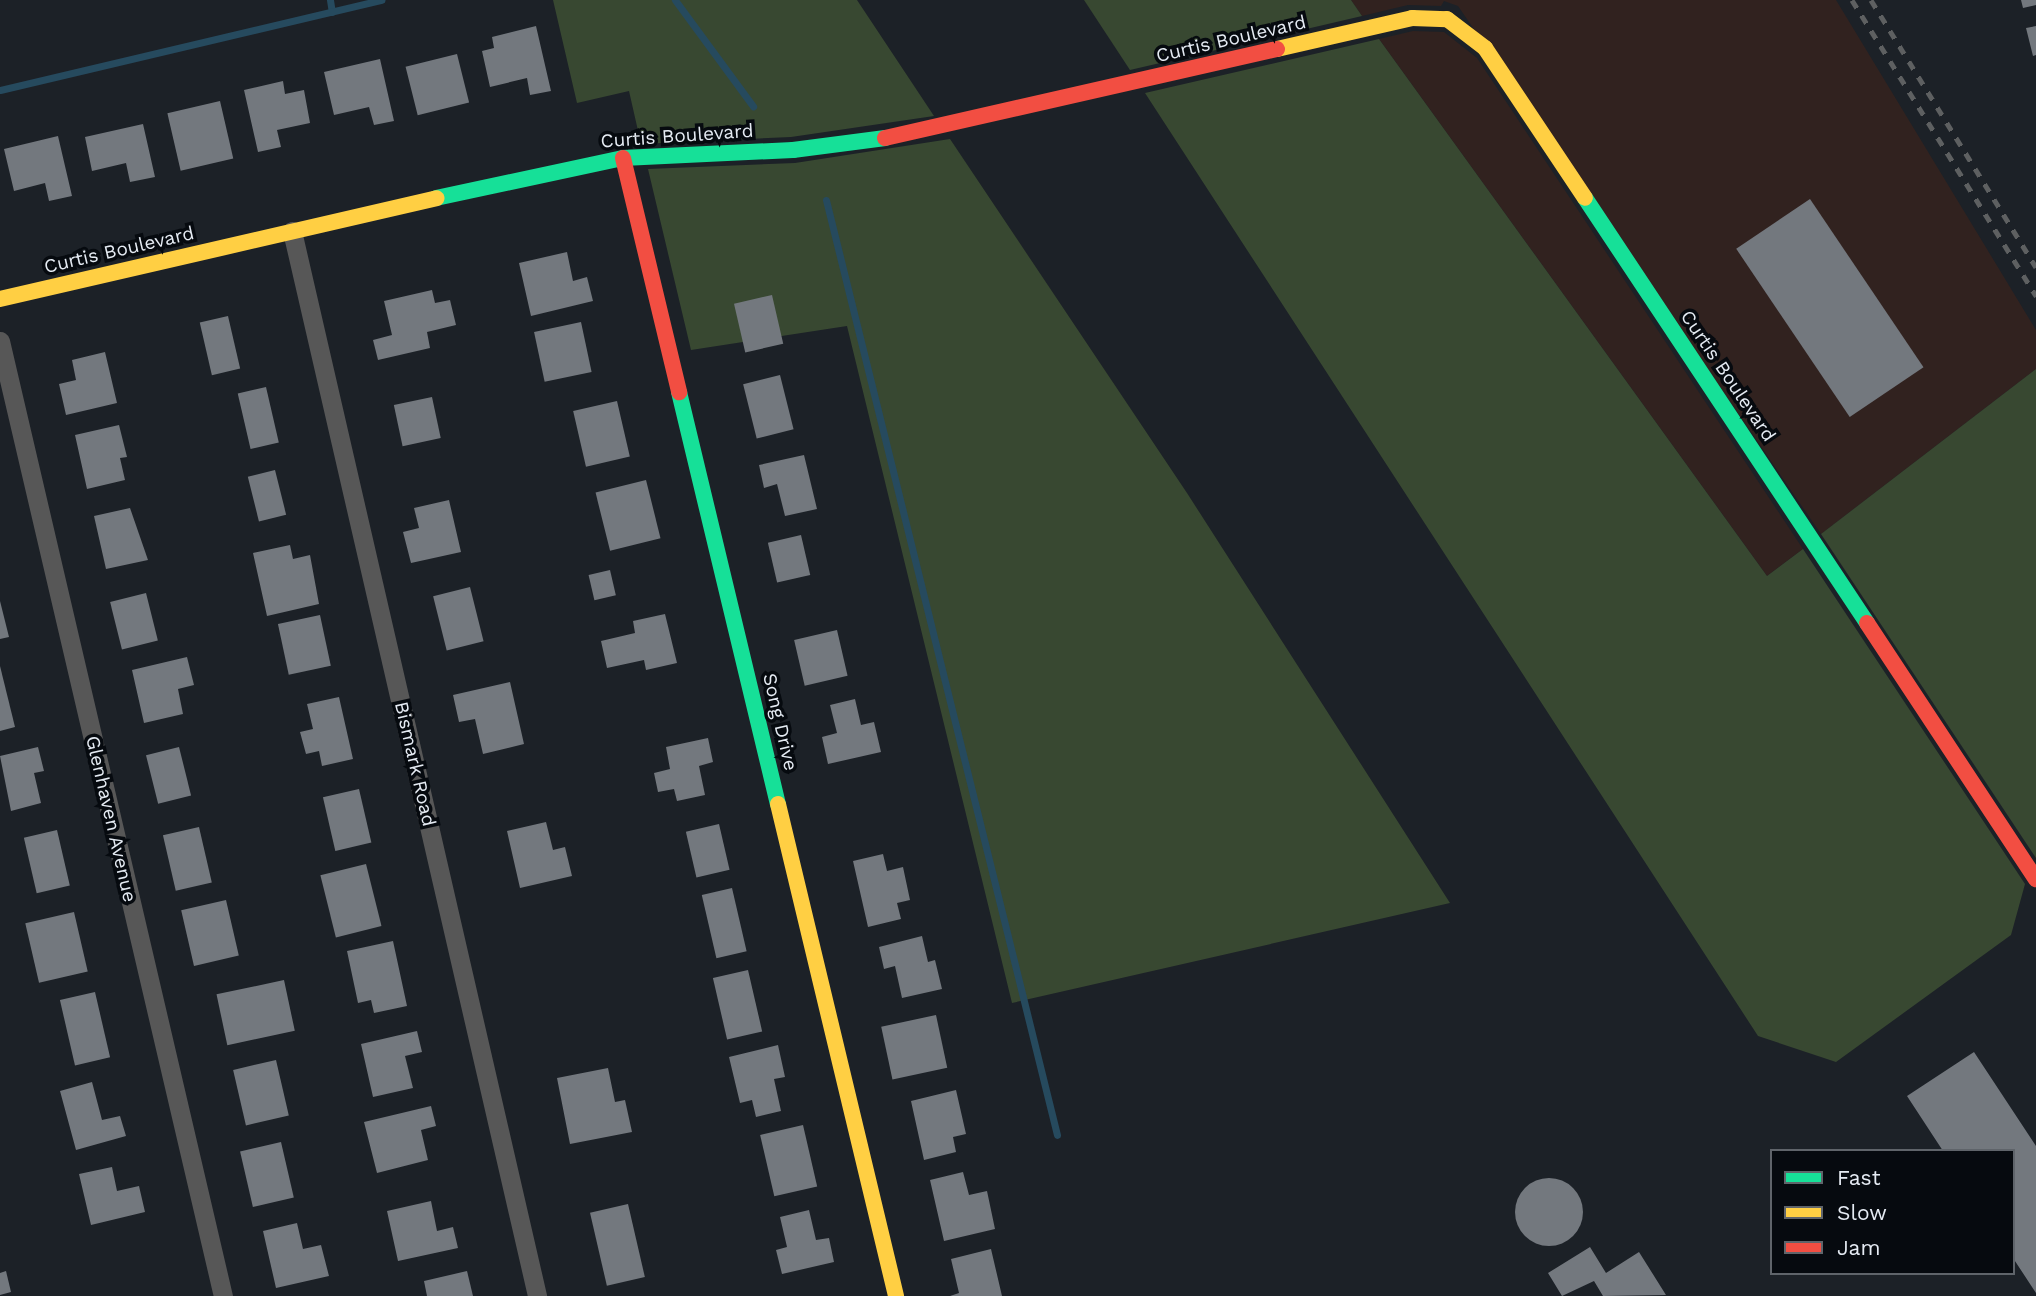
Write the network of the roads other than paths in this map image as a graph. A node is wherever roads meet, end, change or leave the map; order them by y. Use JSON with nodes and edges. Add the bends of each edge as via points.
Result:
{"nodes":[{"id":1,"x":623,"y":158,"type":"junction"},
{"id":2,"x":292,"y":232,"type":"junction"},
{"id":3,"x":0,"y":299,"type":"edge"},
{"id":4,"x":0,"y":341,"type":"edge"},
{"id":5,"x":2036,"y":879,"type":"edge"},
{"id":6,"x":223,"y":1296,"type":"edge"},
{"id":7,"x":537,"y":1296,"type":"edge"},
{"id":8,"x":896,"y":1296,"type":"edge"}],
"edges":[{"from":1,"to":2,"type":"street","name":"Curtis Boulevard"},
{"from":1,"to":5,"type":"street","name":"Curtis Boulevard","via":[[793,150],[919,132],[1412,18],[1447,19],[1485,48]]},
{"from":1,"to":8,"type":"street","name":"Song Drive"},
{"from":2,"to":3,"type":"street","name":"Curtis Boulevard"},
{"from":2,"to":7,"type":"street","name":"Bismark Road"},
{"from":4,"to":6,"type":"street","name":"Glenhaven Avenue"}]}
